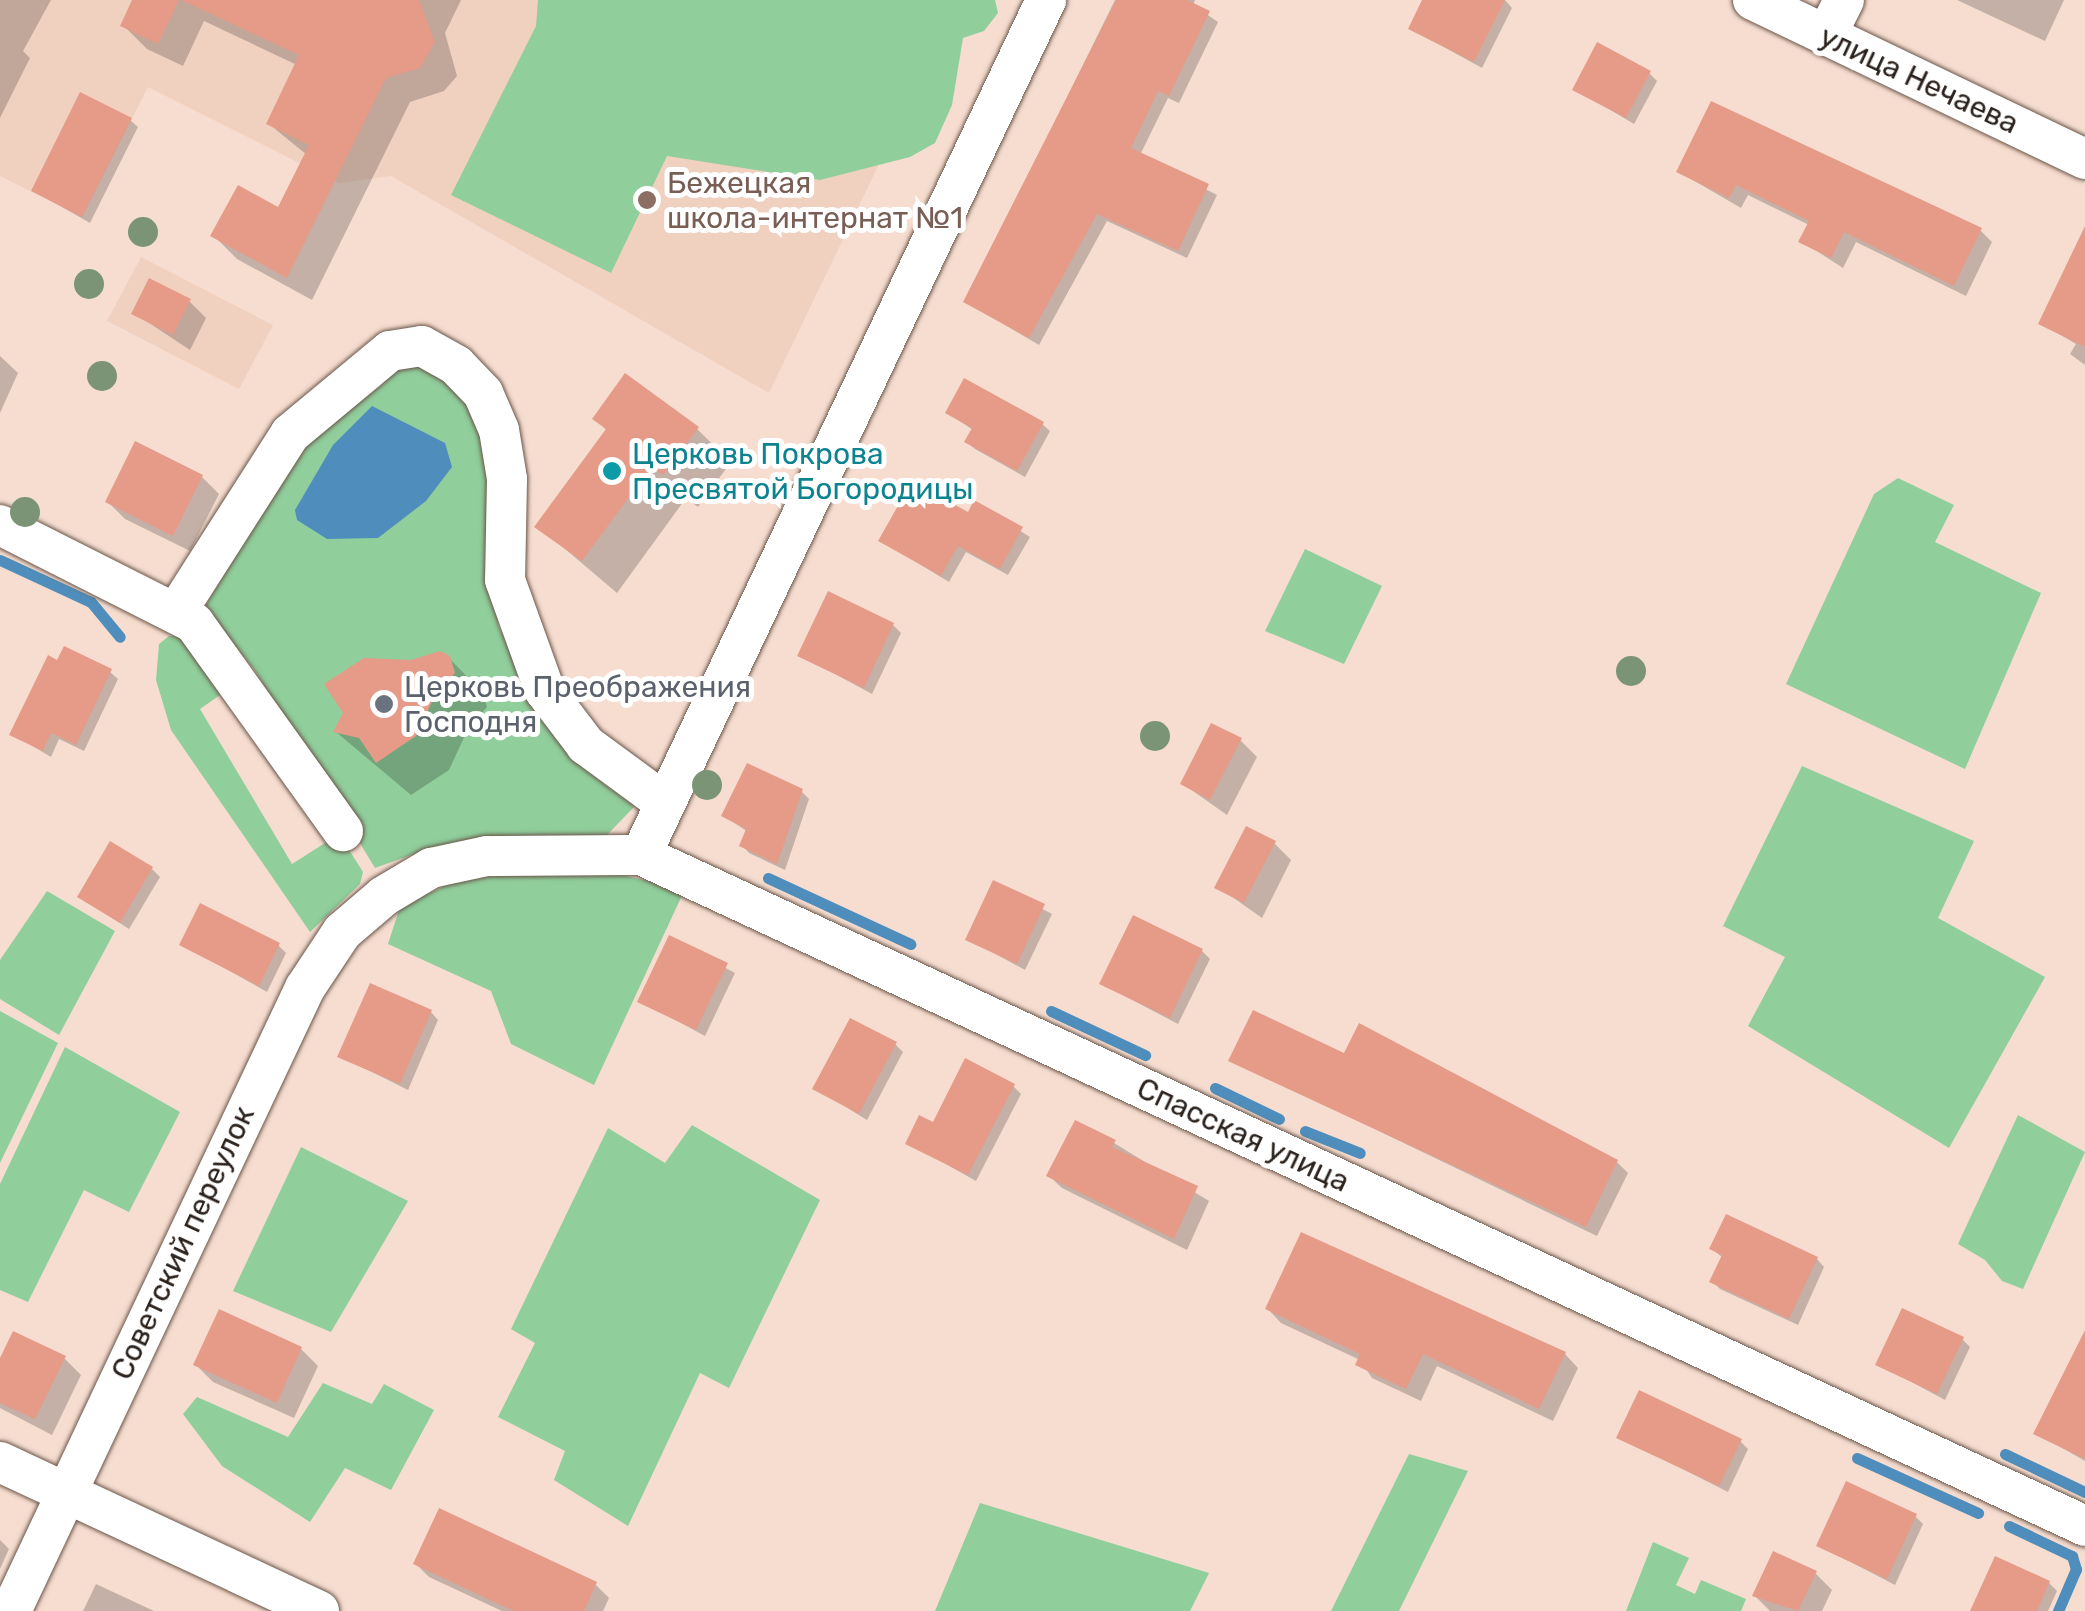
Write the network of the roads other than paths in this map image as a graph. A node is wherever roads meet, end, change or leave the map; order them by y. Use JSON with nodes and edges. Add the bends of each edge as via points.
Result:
{"nodes":[{"id":1,"x":1046,"y":0,"type":"edge"},
{"id":2,"x":1753,"y":0,"type":"edge"},
{"id":3,"x":1844,"y":0,"type":"edge"},
{"id":4,"x":1826,"y":36,"type":"junction"},
{"id":5,"x":2085,"y":159,"type":"edge"},
{"id":6,"x":0,"y":525,"type":"edge"},
{"id":7,"x":176,"y":611,"type":"junction"},
{"id":8,"x":665,"y":803,"type":"junction"},
{"id":9,"x":343,"y":831,"type":"dead end"},
{"id":10,"x":641,"y":855,"type":"junction"},
{"id":11,"x":384,"y":896,"type":"joint"},
{"id":12,"x":0,"y":1462,"type":"edge"},
{"id":13,"x":65,"y":1493,"type":"junction"},
{"id":14,"x":2085,"y":1526,"type":"edge"},
{"id":15,"x":11,"y":1611,"type":"edge"},
{"id":16,"x":319,"y":1611,"type":"edge"}],
"edges":[{"from":1,"to":8,"type":"street"},
{"from":2,"to":4,"type":"street","name":"улица Нечаева"},
{"from":3,"to":4,"type":"street"},
{"from":4,"to":5,"type":"street","name":"улица Нечаева"},
{"from":6,"to":7,"type":"street"},
{"from":7,"to":8,"type":"street","via":[[290,434],[390,351],[422,346],[456,365],[483,393],[499,430],[507,479],[504,580],[545,691],[586,745]]},
{"from":7,"to":9,"type":"street","via":[[241,681]]},
{"from":8,"to":10,"type":"street"},
{"from":10,"to":11,"type":"street","name":"Спасская улица","via":[[487,856],[431,868]]},
{"from":10,"to":14,"type":"street","name":"Спасская улица"},
{"from":11,"to":13,"type":"street","name":"Советский переулок","via":[[342,932],[305,988]]},
{"from":12,"to":13,"type":"street"},
{"from":13,"to":15,"type":"street","name":"Советский переулок"},
{"from":13,"to":16,"type":"street"}]}
